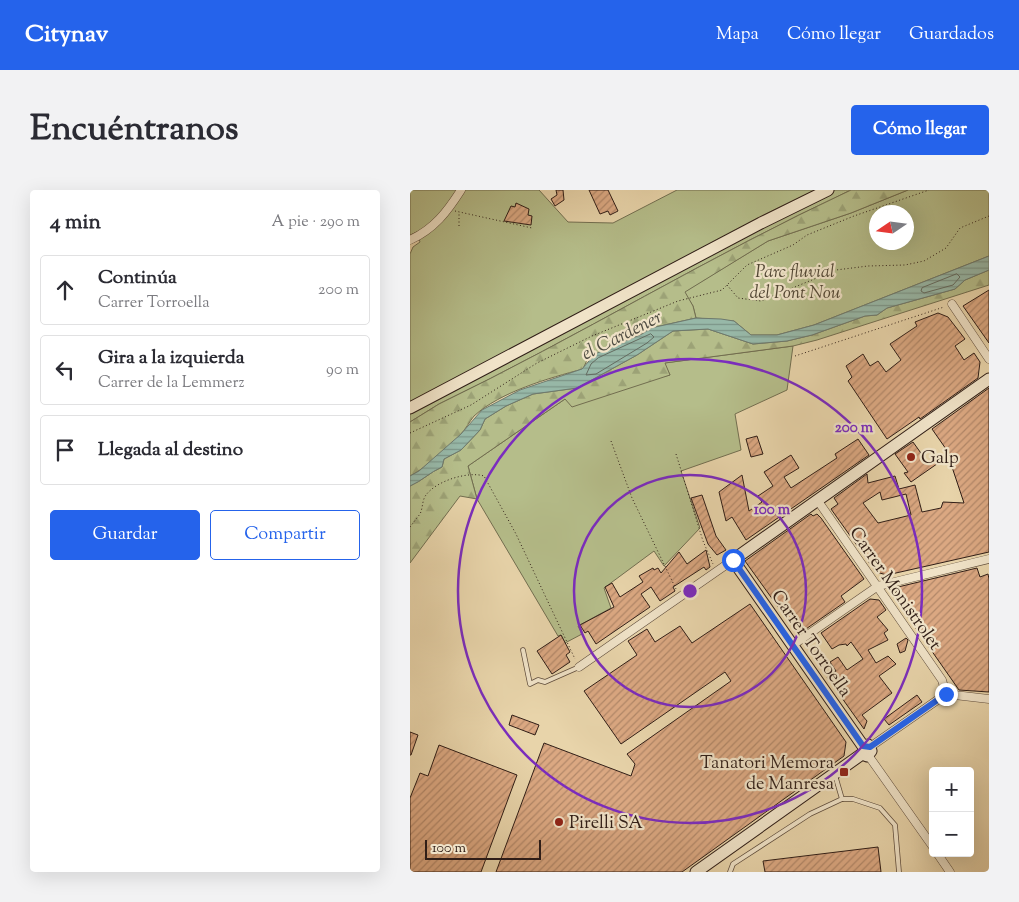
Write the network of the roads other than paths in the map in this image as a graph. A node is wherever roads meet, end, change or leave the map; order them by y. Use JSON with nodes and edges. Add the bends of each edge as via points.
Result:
{"nodes":[{"id":1,"x":462,"y":190,"type":"edge"},
{"id":2,"x":828,"y":190,"type":"edge"},
{"id":3,"x":413,"y":239,"type":"edge"},
{"id":4,"x":952,"y":304,"type":"road end"},
{"id":5,"x":989,"y":359,"type":"edge"},
{"id":6,"x":989,"y":379,"type":"edge"},
{"id":7,"x":410,"y":408,"type":"edge"},
{"id":8,"x":818,"y":500,"type":"junction"},
{"id":9,"x":989,"y":559,"type":"edge"},
{"id":10,"x":733,"y":560,"type":"junction"},
{"id":11,"x":878,"y":586,"type":"junction"},
{"id":12,"x":793,"y":645,"type":"junction"},
{"id":13,"x":523,"y":650,"type":"dead end"},
{"id":14,"x":579,"y":667,"type":"joint"},
{"id":15,"x":946,"y":694,"type":"junction"},
{"id":16,"x":989,"y":699,"type":"edge"},
{"id":17,"x":866,"y":750,"type":"junction"},
{"id":18,"x":834,"y":775,"type":"junction"},
{"id":19,"x":842,"y":799,"type":"junction"},
{"id":20,"x":929,"y":841,"type":"edge"},
{"id":21,"x":940,"y":857,"type":"edge"},
{"id":22,"x":696,"y":872,"type":"edge"},
{"id":23,"x":730,"y":872,"type":"edge"},
{"id":24,"x":899,"y":872,"type":"edge"},
{"id":25,"x":950,"y":872,"type":"edge"}],
"edges":[{"from":1,"to":3,"type":"street","via":[[431,228]]},
{"from":2,"to":7,"type":"street"},
{"from":4,"to":5,"type":"street"},
{"from":6,"to":8,"type":"street"},
{"from":8,"to":10,"type":"street"},
{"from":8,"to":11,"type":"street","name":"Carrer Monistrolet"},
{"from":9,"to":11,"type":"street"},
{"from":10,"to":12,"type":"street","name":"Carrer Torroella"},
{"from":10,"to":14,"type":"street"},
{"from":11,"to":12,"type":"street"},
{"from":11,"to":15,"type":"street","name":"Carrer Monistrolet","via":[[942,680]]},
{"from":12,"to":17,"type":"street","name":"Carrer Torroella"},
{"from":13,"to":14,"type":"lane","via":[[530,684],[538,680],[545,682]]},
{"from":15,"to":16,"type":"street"},
{"from":15,"to":17,"type":"street"},
{"from":17,"to":18,"type":"street"},
{"from":17,"to":20,"type":"street"},
{"from":18,"to":19,"type":"lane"},
{"from":18,"to":22,"type":"street"},
{"from":19,"to":23,"type":"lane","via":[[788,826],[732,864]]},
{"from":19,"to":24,"type":"lane","via":[[853,798],[880,808],[895,825]]},
{"from":21,"to":25,"type":"street"}]}
